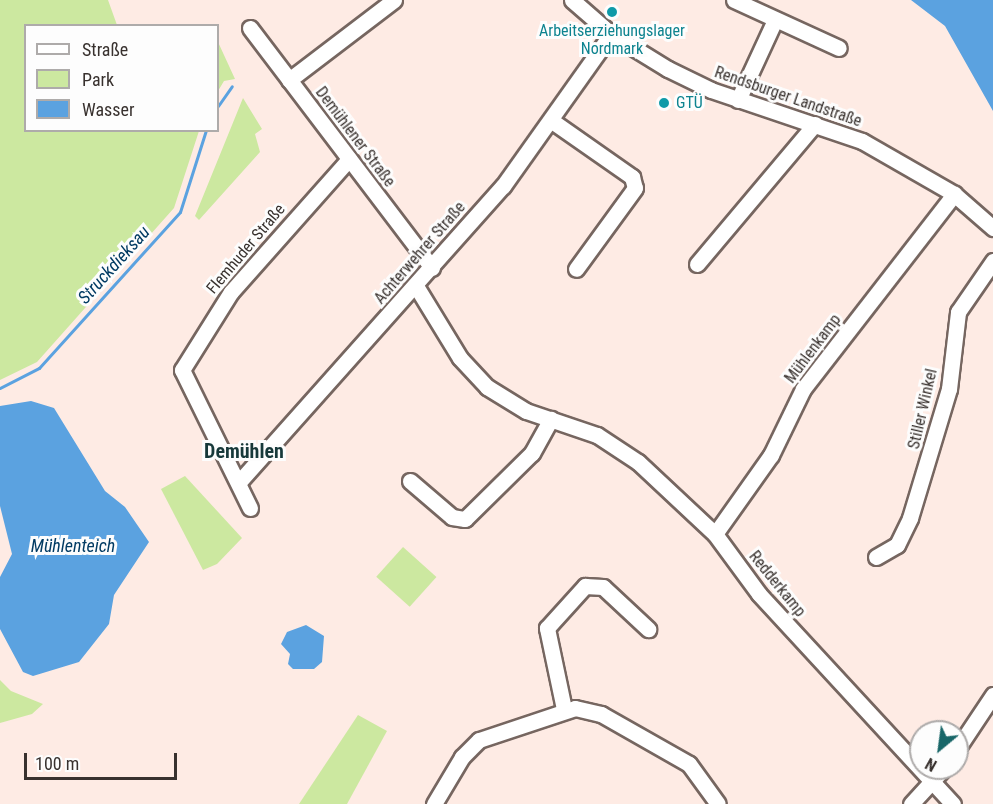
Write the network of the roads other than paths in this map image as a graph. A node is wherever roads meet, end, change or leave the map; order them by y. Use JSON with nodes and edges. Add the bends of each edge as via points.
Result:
{"nodes":[{"id":1,"x":394,"y":0,"type":"edge"},
{"id":2,"x":572,"y":0,"type":"edge"},
{"id":3,"x":734,"y":0,"type":"edge"},
{"id":4,"x":774,"y":22,"type":"junction"},
{"id":5,"x":250,"y":28,"type":"dead end"},
{"id":6,"x":611,"y":34,"type":"junction"},
{"id":7,"x":839,"y":48,"type":"dead end"},
{"id":8,"x":289,"y":80,"type":"junction"},
{"id":9,"x":738,"y":100,"type":"junction"},
{"id":10,"x":552,"y":121,"type":"junction"},
{"id":11,"x":815,"y":124,"type":"junction"},
{"id":12,"x":349,"y":159,"type":"junction"},
{"id":13,"x":954,"y":194,"type":"junction"},
{"id":14,"x":993,"y":228,"type":"edge"},
{"id":15,"x":993,"y":261,"type":"edge"},
{"id":16,"x":698,"y":264,"type":"dead end"},
{"id":17,"x":432,"y":268,"type":"junction"},
{"id":18,"x":576,"y":269,"type":"dead end"},
{"id":19,"x":416,"y":286,"type":"junction"},
{"id":20,"x":551,"y":419,"type":"junction"},
{"id":21,"x":410,"y":481,"type":"dead end"},
{"id":22,"x":239,"y":482,"type":"junction"},
{"id":23,"x":250,"y":508,"type":"dead end"},
{"id":24,"x":715,"y":534,"type":"junction"},
{"id":25,"x":876,"y":557,"type":"dead end"},
{"id":26,"x":648,"y":629,"type":"dead end"},
{"id":27,"x":993,"y":695,"type":"edge"},
{"id":28,"x":564,"y":709,"type":"junction"},
{"id":29,"x":969,"y":732,"type":"edge"},
{"id":30,"x":932,"y":782,"type":"junction"},
{"id":31,"x":434,"y":804,"type":"edge"},
{"id":32,"x":718,"y":804,"type":"edge"},
{"id":33,"x":911,"y":804,"type":"edge"},
{"id":34,"x":953,"y":804,"type":"edge"}],
"edges":[{"from":1,"to":8,"type":"street"},
{"from":2,"to":6,"type":"street","name":"Rendsburger Landstraße"},
{"from":3,"to":4,"type":"street"},
{"from":4,"to":7,"type":"street","via":[[793,24]]},
{"from":4,"to":9,"type":"street"},
{"from":5,"to":8,"type":"street","name":"Demühlener Straße"},
{"from":6,"to":9,"type":"street","name":"Rendsburger Landstraße","via":[[668,69]]},
{"from":6,"to":10,"type":"street","name":"Achterwehrer Straße"},
{"from":8,"to":12,"type":"street","name":"Demühlener Straße"},
{"from":9,"to":11,"type":"street","name":"Rendsburger Landstraße"},
{"from":10,"to":17,"type":"street","name":"Achterwehrer Straße"},
{"from":10,"to":18,"type":"street","via":[[632,177],[635,188],[632,200]]},
{"from":11,"to":13,"type":"street","name":"Rendsburger Landstraße","via":[[862,141]]},
{"from":11,"to":16,"type":"street"},
{"from":12,"to":17,"type":"street","name":"Demühlener Straße"},
{"from":12,"to":22,"type":"street","name":"Flemhuder Straße","via":[[231,292],[182,370]]},
{"from":13,"to":14,"type":"street","name":"Rendsburger Landstraße"},
{"from":13,"to":24,"type":"street","name":"Mühlenkamp","via":[[803,389],[771,455]]},
{"from":15,"to":25,"type":"street","name":"Stiller Winkel","via":[[958,312],[949,389],[910,518],[897,545]]},
{"from":17,"to":19,"type":"street","name":"Achterwehrer Straße"},
{"from":19,"to":20,"type":"street","name":"Redderkamp","via":[[472,374],[502,397]]},
{"from":19,"to":22,"type":"street","name":"Achterwehrer Straße"},
{"from":20,"to":21,"type":"street","via":[[532,453],[465,519],[452,517]]},
{"from":20,"to":24,"type":"street","name":"Redderkamp","via":[[597,435],[638,462]]},
{"from":22,"to":23,"type":"street"},
{"from":24,"to":30,"type":"street","name":"Redderkamp","via":[[759,594]]},
{"from":26,"to":28,"type":"street","via":[[603,587],[585,586],[547,628]]},
{"from":27,"to":29,"type":"street"},
{"from":28,"to":31,"type":"street","via":[[479,740],[462,757]]},
{"from":28,"to":32,"type":"street","via":[[601,714],[688,764]]},
{"from":30,"to":33,"type":"street"},
{"from":30,"to":34,"type":"street","name":"Redderkamp"}]}
